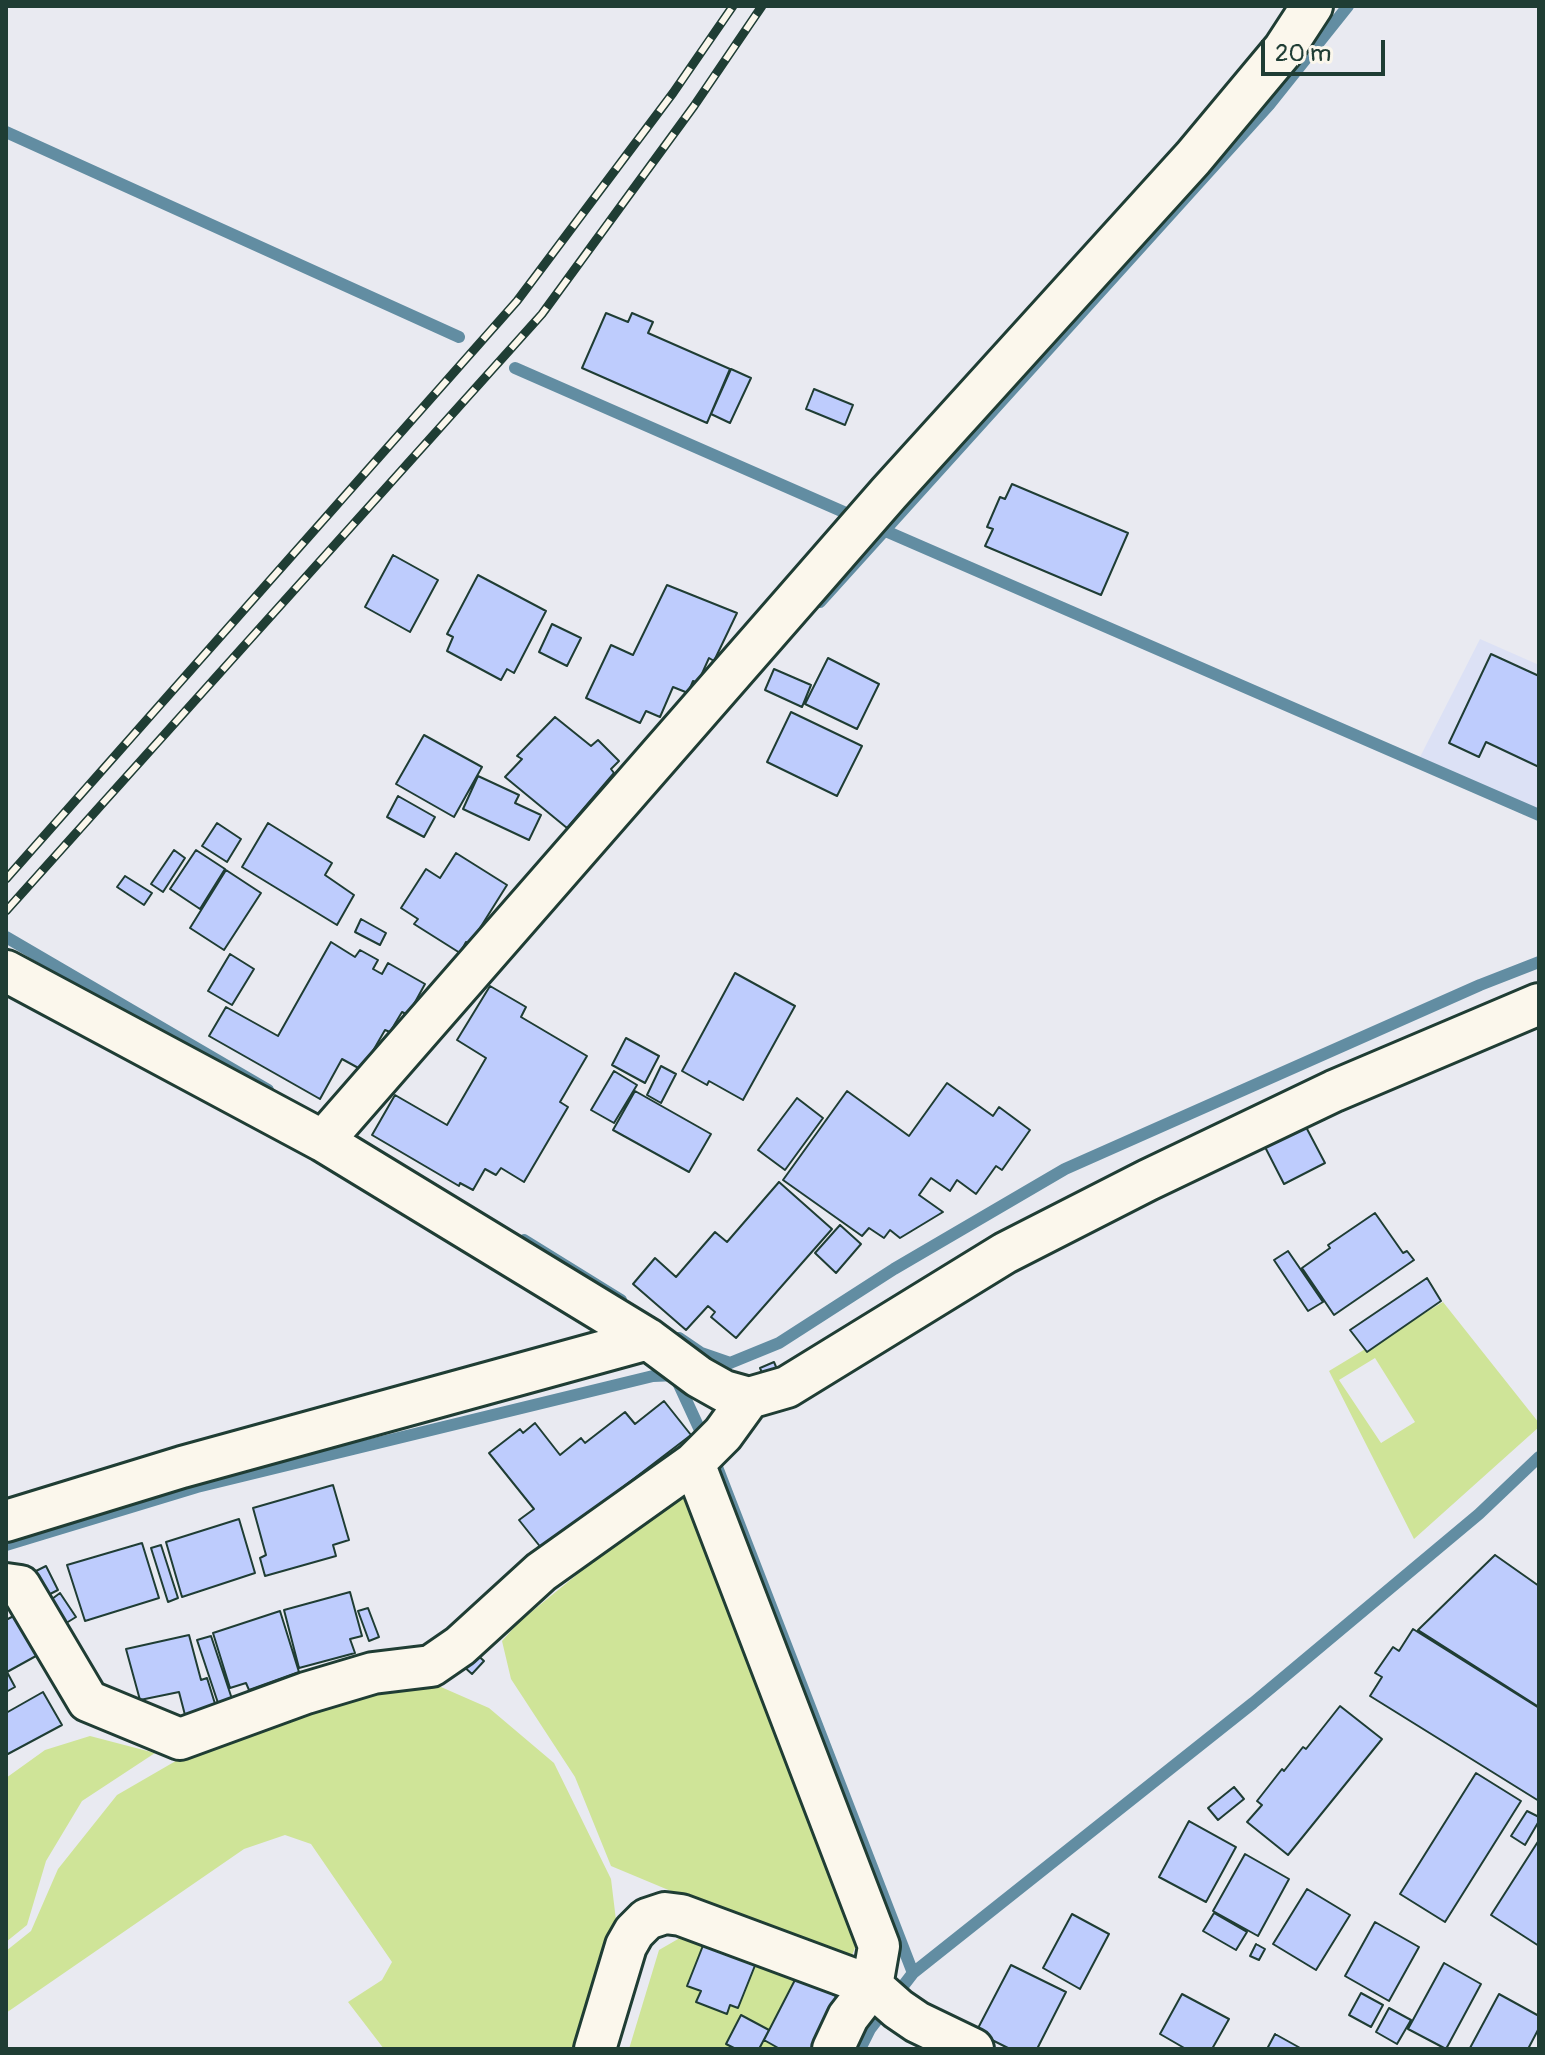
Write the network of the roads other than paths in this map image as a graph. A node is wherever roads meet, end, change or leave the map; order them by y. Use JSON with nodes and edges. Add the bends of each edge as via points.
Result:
{"nodes":[{"id":1,"x":1312,"y":6,"type":"edge"},
{"id":2,"x":6,"y":971,"type":"edge"},
{"id":3,"x":1539,"y":1004,"type":"edge"},
{"id":4,"x":323,"y":1141,"type":"junction"},
{"id":5,"x":676,"y":1359,"type":"junction"},
{"id":6,"x":749,"y":1398,"type":"junction"},
{"id":7,"x":706,"y":1451,"type":"junction"},
{"id":8,"x":6,"y":1521,"type":"edge"},
{"id":9,"x":6,"y":1584,"type":"edge"},
{"id":10,"x":884,"y":1996,"type":"junction"},
{"id":11,"x":595,"y":2049,"type":"edge"},
{"id":12,"x":833,"y":2049,"type":"edge"},
{"id":13,"x":973,"y":2049,"type":"edge"}],
"edges":[{"from":1,"to":4,"type":"street","via":[[1284,49],[1193,158],[889,493]]},
{"from":2,"to":4,"type":"street"},
{"from":3,"to":6,"type":"street","via":[[1334,1091],[1148,1180],[1005,1253],[787,1387]]},
{"from":4,"to":5,"type":"street"},
{"from":5,"to":6,"type":"street","via":[[724,1391]]},
{"from":5,"to":8,"type":"street","via":[[182,1467]]},
{"from":6,"to":7,"type":"street"},
{"from":7,"to":9,"type":"street","via":[[541,1572],[431,1666],[373,1673],[180,1739],[88,1701],[20,1586]]},
{"from":7,"to":10,"type":"street","via":[[879,1946]]},
{"from":10,"to":11,"type":"street","via":[[665,1913],[647,1919],[626,1946]]},
{"from":10,"to":12,"type":"street","via":[[848,2017]]},
{"from":10,"to":13,"type":"street","via":[[917,2022]]}]}
